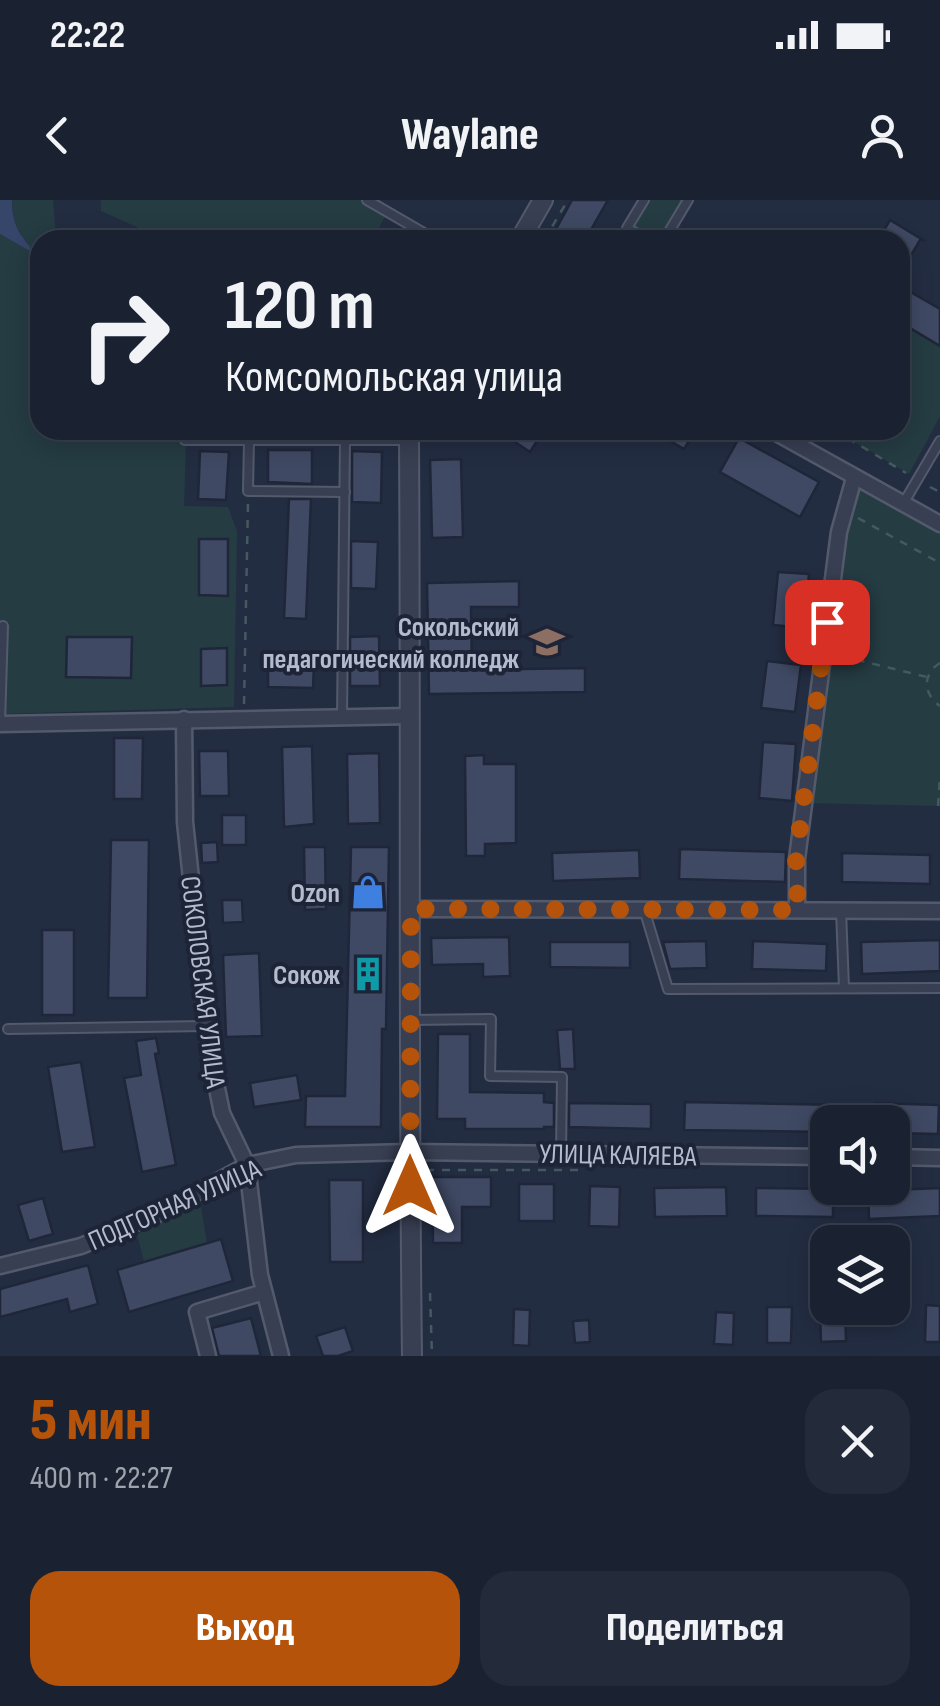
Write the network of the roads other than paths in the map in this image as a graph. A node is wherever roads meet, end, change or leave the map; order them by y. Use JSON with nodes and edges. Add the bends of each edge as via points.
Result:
{"nodes":[{"id":1,"x":366,"y":200,"type":"edge"},
{"id":2,"x":543,"y":200,"type":"edge"},
{"id":3,"x":644,"y":200,"type":"edge"},
{"id":4,"x":688,"y":200,"type":"edge"},
{"id":5,"x":418,"y":230,"type":"edge"},
{"id":6,"x":526,"y":230,"type":"edge"},
{"id":7,"x":630,"y":230,"type":"edge"},
{"id":8,"x":670,"y":230,"type":"edge"},
{"id":9,"x":186,"y":440,"type":"dead end"},
{"id":10,"x":249,"y":440,"type":"junction"},
{"id":11,"x":345,"y":440,"type":"joint"},
{"id":12,"x":412,"y":440,"type":"edge"},
{"id":13,"x":788,"y":440,"type":"edge"},
{"id":14,"x":940,"y":441,"type":"edge"},
{"id":15,"x":854,"y":478,"type":"junction"},
{"id":16,"x":344,"y":492,"type":"junction"},
{"id":17,"x":903,"y":504,"type":"junction"},
{"id":18,"x":940,"y":524,"type":"edge"},
{"id":19,"x":3,"y":626,"type":"dead end"},
{"id":20,"x":342,"y":716,"type":"junction"},
{"id":21,"x":411,"y":716,"type":"junction"},
{"id":22,"x":184,"y":719,"type":"junction"},
{"id":23,"x":0,"y":724,"type":"edge"},
{"id":24,"x":411,"y":909,"type":"junction"},
{"id":25,"x":644,"y":909,"type":"junction"},
{"id":26,"x":798,"y":910,"type":"junction"},
{"id":27,"x":841,"y":910,"type":"junction"},
{"id":28,"x":940,"y":911,"type":"edge"},
{"id":29,"x":844,"y":988,"type":"junction"},
{"id":30,"x":940,"y":988,"type":"edge"},
{"id":31,"x":410,"y":1020,"type":"junction"},
{"id":32,"x":206,"y":1026,"type":"junction"},
{"id":33,"x":8,"y":1029,"type":"dead end"},
{"id":34,"x":409,"y":1152,"type":"junction"},
{"id":35,"x":561,"y":1154,"type":"junction"},
{"id":36,"x":810,"y":1157,"type":"edge"},
{"id":37,"x":910,"y":1158,"type":"edge"},
{"id":38,"x":940,"y":1158,"type":"edge"},
{"id":39,"x":247,"y":1165,"type":"junction"},
{"id":40,"x":0,"y":1266,"type":"edge"},
{"id":41,"x":264,"y":1292,"type":"junction"},
{"id":42,"x":208,"y":1356,"type":"edge"},
{"id":43,"x":281,"y":1356,"type":"edge"},
{"id":44,"x":412,"y":1356,"type":"edge"}],
"edges":[{"from":1,"to":5,"type":"lane"},
{"from":2,"to":6,"type":"street"},
{"from":3,"to":7,"type":"lane"},
{"from":4,"to":8,"type":"lane"},
{"from":9,"to":10,"type":"lane"},
{"from":10,"to":11,"type":"lane"},
{"from":10,"to":16,"type":"lane","via":[[248,490]]},
{"from":11,"to":16,"type":"lane"},
{"from":12,"to":21,"type":"street"},
{"from":13,"to":15,"type":"street"},
{"from":14,"to":17,"type":"lane"},
{"from":15,"to":17,"type":"street"},
{"from":15,"to":26,"type":"street","via":[[838,532],[796,859]]},
{"from":16,"to":20,"type":"lane"},
{"from":17,"to":18,"type":"street"},
{"from":19,"to":23,"type":"lane"},
{"from":20,"to":21,"type":"street"},
{"from":20,"to":22,"type":"street"},
{"from":21,"to":24,"type":"street"},
{"from":22,"to":23,"type":"street"},
{"from":22,"to":32,"type":"street","name":"СОКОЛОВСКАЯ УЛИЦА","via":[[184,822]]},
{"from":24,"to":25,"type":"street"},
{"from":24,"to":31,"type":"street"},
{"from":25,"to":26,"type":"street"},
{"from":25,"to":29,"type":"lane","via":[[668,989]]},
{"from":26,"to":27,"type":"street"},
{"from":27,"to":28,"type":"street"},
{"from":27,"to":29,"type":"lane"},
{"from":29,"to":30,"type":"lane"},
{"from":31,"to":34,"type":"street"},
{"from":31,"to":35,"type":"lane","via":[[491,1020],[490,1076],[562,1077]]},
{"from":32,"to":33,"type":"lane"},
{"from":32,"to":39,"type":"street","name":"СОКОЛОВСКАЯ УЛИЦА","via":[[222,1114]]},
{"from":34,"to":35,"type":"street","name":"УЛИЦА КАЛЯЕВА"},
{"from":34,"to":39,"type":"street","name":"ПОДГОРНАЯ УЛИЦА","via":[[296,1155]]},
{"from":34,"to":44,"type":"street"},
{"from":35,"to":36,"type":"street","name":"УЛИЦА КАЛЯЕВА"},
{"from":37,"to":38,"type":"street"},
{"from":39,"to":40,"type":"street","name":"ПОДГОРНАЯ УЛИЦА","via":[[160,1214],[81,1246]]},
{"from":39,"to":41,"type":"street","name":"СОКОЛОВСКАЯ УЛИЦА"},
{"from":41,"to":42,"type":"street","via":[[196,1312]]},
{"from":41,"to":43,"type":"street","name":"СОКОЛОВСКАЯ УЛИЦА"}]}
